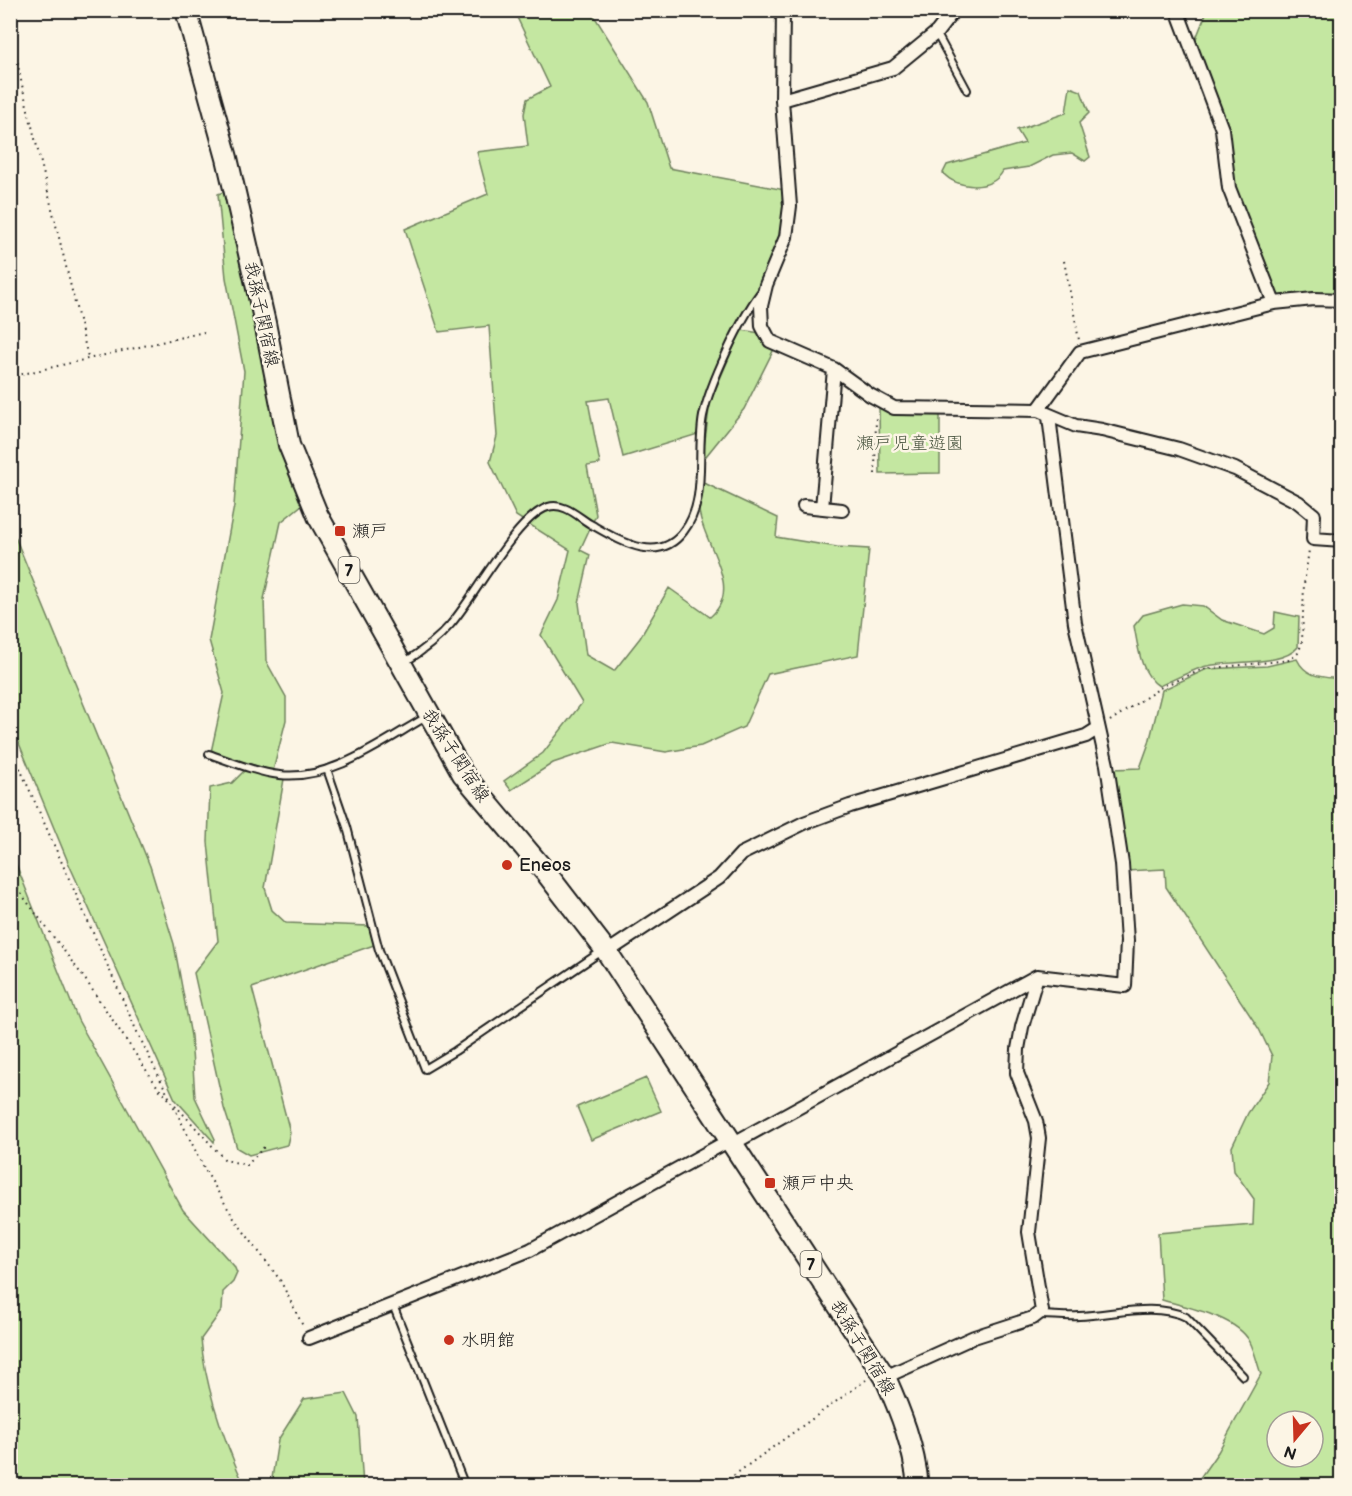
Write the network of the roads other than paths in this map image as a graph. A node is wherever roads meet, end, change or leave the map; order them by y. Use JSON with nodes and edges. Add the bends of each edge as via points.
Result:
{"nodes":[{"id":1,"x":186,"y":10,"type":"edge"},
{"id":2,"x":783,"y":10,"type":"edge"},
{"id":3,"x":954,"y":10,"type":"edge"},
{"id":4,"x":1177,"y":10,"type":"edge"},
{"id":5,"x":933,"y":36,"type":"junction"},
{"id":6,"x":967,"y":90,"type":"dead end"},
{"id":7,"x":782,"y":100,"type":"junction"},
{"id":8,"x":766,"y":285,"type":"junction"},
{"id":9,"x":1341,"y":300,"type":"edge"},
{"id":10,"x":1274,"y":303,"type":"junction"},
{"id":11,"x":834,"y":369,"type":"junction"},
{"id":12,"x":1038,"y":410,"type":"junction"},
{"id":13,"x":1049,"y":417,"type":"junction"},
{"id":14,"x":804,"y":506,"type":"dead end"},
{"id":15,"x":822,"y":508,"type":"junction"},
{"id":16,"x":842,"y":510,"type":"dead end"},
{"id":17,"x":1341,"y":541,"type":"edge"},
{"id":18,"x":401,"y":665,"type":"junction"},
{"id":19,"x":429,"y":716,"type":"junction"},
{"id":20,"x":1097,"y":729,"type":"junction"},
{"id":21,"x":209,"y":754,"type":"dead end"},
{"id":22,"x":327,"y":769,"type":"junction"},
{"id":23,"x":606,"y":950,"type":"junction"},
{"id":24,"x":1036,"y":976,"type":"junction"},
{"id":25,"x":731,"y":1142,"type":"junction"},
{"id":26,"x":392,"y":1304,"type":"junction"},
{"id":27,"x":1041,"y":1315,"type":"junction"},
{"id":28,"x":309,"y":1338,"type":"road end"},
{"id":29,"x":883,"y":1374,"type":"junction"},
{"id":30,"x":1243,"y":1376,"type":"dead end"},
{"id":31,"x":465,"y":1485,"type":"edge"},
{"id":32,"x":918,"y":1485,"type":"edge"}],
"edges":[{"from":1,"to":18,"type":"main road","name":"我孫子関宿線","number":"7","via":[[227,158],[289,445],[318,516]]},
{"from":2,"to":7,"type":"street"},
{"from":3,"to":5,"type":"street"},
{"from":4,"to":10,"type":"street","via":[[1222,129],[1229,188]]},
{"from":5,"to":6,"type":"lane","via":[[939,38]]},
{"from":5,"to":7,"type":"street","via":[[893,68]]},
{"from":7,"to":8,"type":"street","via":[[790,206],[786,237]]},
{"from":8,"to":11,"type":"street","via":[[762,326],[770,341]]},
{"from":8,"to":18,"type":"lane","via":[[749,308],[708,400],[703,416],[697,499],[692,520],[683,533],[668,547],[640,549],[561,507],[533,514],[450,625]]},
{"from":9,"to":10,"type":"street"},
{"from":10,"to":12,"type":"street","via":[[1080,352]]},
{"from":11,"to":12,"type":"street","via":[[894,408]]},
{"from":11,"to":15,"type":"street"},
{"from":12,"to":13,"type":"street"},
{"from":13,"to":17,"type":"street","via":[[1179,449],[1235,469],[1298,502],[1314,515],[1313,539]]},
{"from":13,"to":20,"type":"street","via":[[1075,623]]},
{"from":14,"to":15,"type":"street"},
{"from":15,"to":16,"type":"street"},
{"from":18,"to":19,"type":"main road","name":"我孫子関宿線","number":"7"},
{"from":19,"to":22,"type":"lane"},
{"from":19,"to":23,"type":"main road","name":"我孫子関宿線","number":"7","via":[[463,774]]},
{"from":20,"to":23,"type":"street","via":[[1086,736],[804,823],[741,854],[719,878]]},
{"from":20,"to":24,"type":"street","via":[[1107,765],[1125,884],[1125,986]]},
{"from":21,"to":22,"type":"lane","via":[[281,775]]},
{"from":22,"to":23,"type":"lane","via":[[379,950],[425,1069]]},
{"from":23,"to":25,"type":"main road","name":"我孫子関宿線","number":"7"},
{"from":24,"to":25,"type":"street"},
{"from":24,"to":27,"type":"street","via":[[1022,1027],[1017,1073],[1039,1138],[1029,1232]]},
{"from":25,"to":26,"type":"street","via":[[530,1250]]},
{"from":25,"to":29,"type":"main road","name":"我孫子関宿線","number":"7"},
{"from":26,"to":28,"type":"street"},
{"from":26,"to":31,"type":"lane"},
{"from":27,"to":29,"type":"street"},
{"from":27,"to":30,"type":"lane","via":[[1176,1312],[1186,1317]]},
{"from":29,"to":32,"type":"main road","name":"我孫子関宿線","number":"7","via":[[906,1425]]}]}
